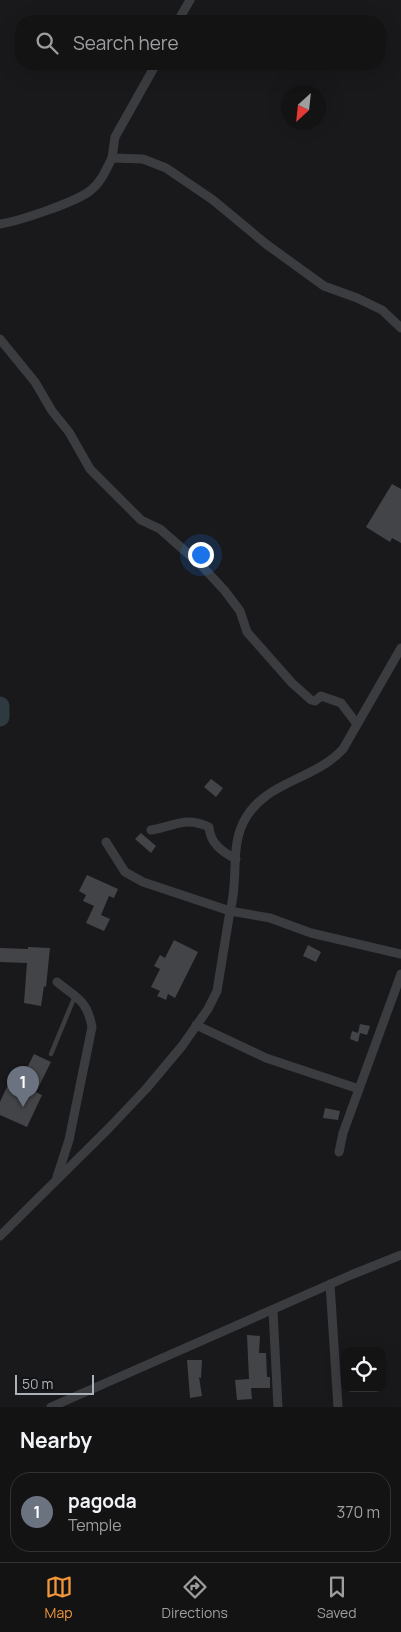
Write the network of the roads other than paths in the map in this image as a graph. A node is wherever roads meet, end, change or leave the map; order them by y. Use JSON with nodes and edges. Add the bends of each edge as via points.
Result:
{"nodes":[{"id":1,"x":190,"y":0,"type":"edge"},
{"id":2,"x":181,"y":15,"type":"edge"},
{"id":3,"x":153,"y":70,"type":"edge"},
{"id":4,"x":112,"y":158,"type":"junction"},
{"id":5,"x":0,"y":224,"type":"edge"},
{"id":6,"x":401,"y":328,"type":"edge"},
{"id":7,"x":0,"y":339,"type":"edge"},
{"id":8,"x":401,"y":648,"type":"edge"},
{"id":9,"x":357,"y":724,"type":"junction"},
{"id":10,"x":151,"y":830,"type":"dead end"},
{"id":11,"x":106,"y":842,"type":"dead end"},
{"id":12,"x":236,"y":859,"type":"junction"},
{"id":13,"x":230,"y":910,"type":"junction"},
{"id":14,"x":401,"y":954,"type":"edge"},
{"id":15,"x":401,"y":974,"type":"edge"},
{"id":16,"x":57,"y":982,"type":"dead end"},
{"id":17,"x":74,"y":996,"type":"junction"},
{"id":18,"x":196,"y":1025,"type":"junction"},
{"id":19,"x":51,"y":1054,"type":"dead end"},
{"id":20,"x":359,"y":1089,"type":"junction"},
{"id":21,"x":339,"y":1152,"type":"dead end"},
{"id":22,"x":56,"y":1180,"type":"junction"},
{"id":23,"x":0,"y":1236,"type":"edge"},
{"id":24,"x":401,"y":1255,"type":"edge"},
{"id":25,"x":330,"y":1284,"type":"junction"},
{"id":26,"x":273,"y":1311,"type":"junction"},
{"id":27,"x":51,"y":1407,"type":"edge"},
{"id":28,"x":278,"y":1407,"type":"edge"},
{"id":29,"x":338,"y":1407,"type":"edge"}],
"edges":[{"from":1,"to":2,"type":"street"},
{"from":3,"to":4,"type":"street","via":[[115,137]]},
{"from":4,"to":5,"type":"street","via":[[101,180],[90,191],[68,202]]},
{"from":4,"to":6,"type":"street","via":[[143,159],[166,168],[324,286],[382,310]]},
{"from":7,"to":9,"type":"street","via":[[35,382],[90,468],[141,520],[160,529],[226,591],[240,611],[247,632],[292,683],[311,700],[321,696],[341,703]]},
{"from":8,"to":9,"type":"street"},
{"from":9,"to":12,"type":"street","via":[[343,749],[333,759],[264,796],[243,823],[236,844]]},
{"from":10,"to":12,"type":"street","via":[[168,828],[186,820],[197,822],[210,828],[210,838],[223,852]]},
{"from":11,"to":13,"type":"street","via":[[125,872],[144,882]]},
{"from":12,"to":13,"type":"street","via":[[236,882]]},
{"from":13,"to":14,"type":"street"},
{"from":13,"to":18,"type":"street","via":[[217,991]]},
{"from":15,"to":20,"type":"street"},
{"from":16,"to":17,"type":"street"},
{"from":17,"to":19,"type":"lane"},
{"from":17,"to":22,"type":"street","via":[[89,1010],[92,1027],[69,1140]]},
{"from":18,"to":20,"type":"street","via":[[266,1058]]},
{"from":18,"to":22,"type":"street","via":[[146,1089]]},
{"from":20,"to":21,"type":"street"},
{"from":22,"to":23,"type":"street"},
{"from":24,"to":25,"type":"street"},
{"from":25,"to":26,"type":"street"},
{"from":25,"to":29,"type":"street"},
{"from":26,"to":27,"type":"street"},
{"from":26,"to":28,"type":"street"}]}
